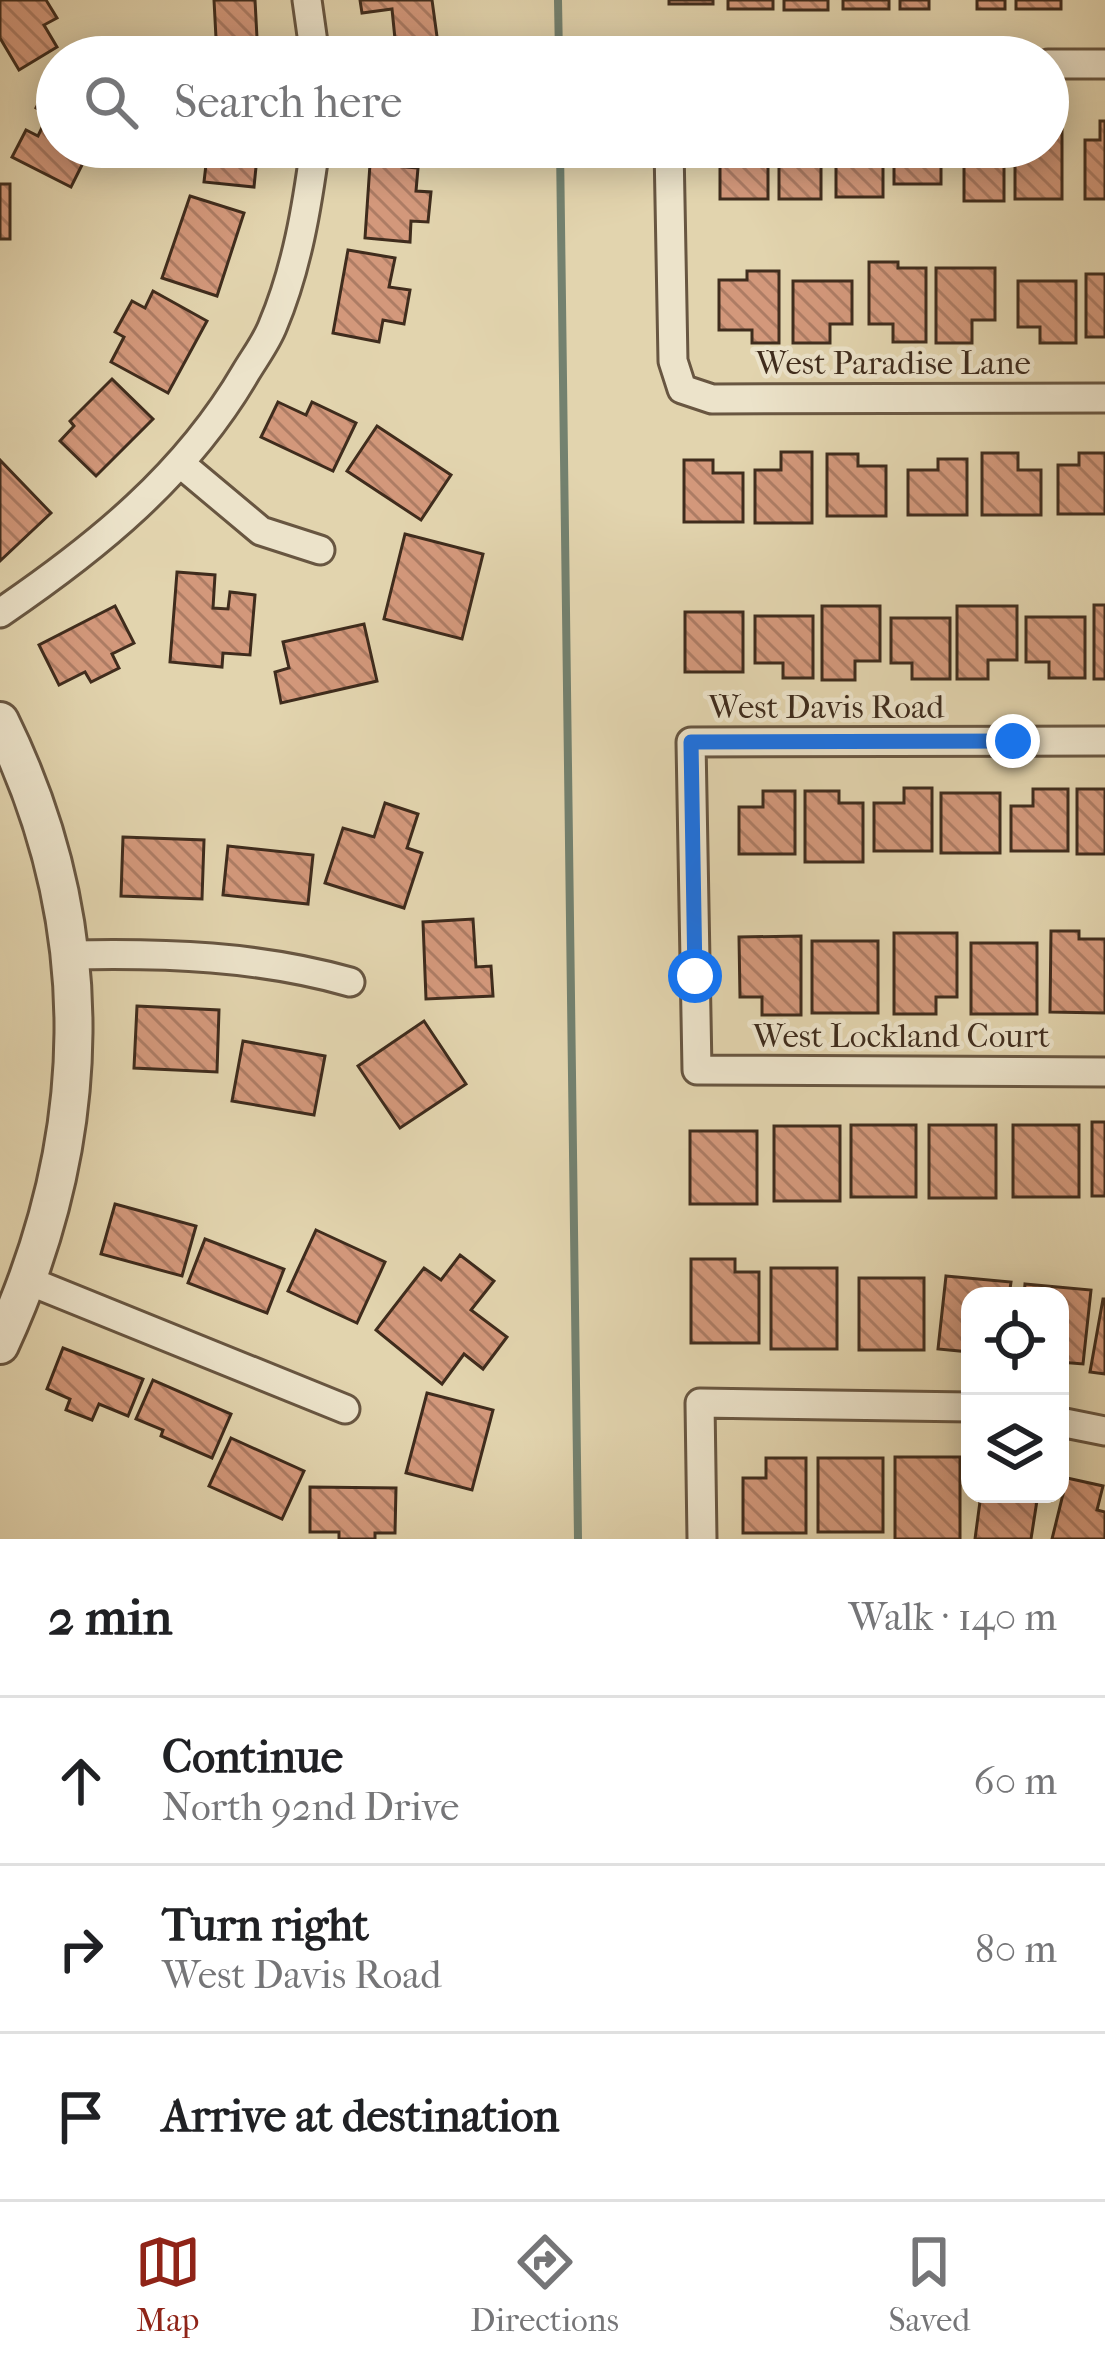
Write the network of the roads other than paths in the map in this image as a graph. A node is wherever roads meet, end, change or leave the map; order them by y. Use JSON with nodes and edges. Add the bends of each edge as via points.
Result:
{"nodes":[{"id":1,"x":307,"y":0,"type":"edge"},
{"id":2,"x":312,"y":36,"type":"edge"},
{"id":3,"x":1069,"y":64,"type":"edge"},
{"id":4,"x":1105,"y":64,"type":"edge"},
{"id":5,"x":312,"y":168,"type":"edge"},
{"id":6,"x":669,"y":168,"type":"edge"},
{"id":7,"x":1105,"y":398,"type":"edge"},
{"id":8,"x":181,"y":464,"type":"junction"},
{"id":9,"x":320,"y":550,"type":"dead end"},
{"id":10,"x":0,"y":613,"type":"edge"},
{"id":11,"x":0,"y":721,"type":"edge"},
{"id":12,"x":1105,"y":741,"type":"edge"},
{"id":13,"x":71,"y":956,"type":"junction"},
{"id":14,"x":350,"y":982,"type":"dead end"},
{"id":15,"x":697,"y":1070,"type":"joint"},
{"id":16,"x":1105,"y":1072,"type":"edge"},
{"id":17,"x":29,"y":1281,"type":"junction"},
{"id":18,"x":0,"y":1345,"type":"edge"},
{"id":19,"x":961,"y":1407,"type":"edge"},
{"id":20,"x":345,"y":1409,"type":"dead end"},
{"id":21,"x":1069,"y":1424,"type":"edge"},
{"id":22,"x":1105,"y":1431,"type":"edge"},
{"id":23,"x":702,"y":1539,"type":"edge"}],
"edges":[{"from":1,"to":2,"type":"street"},
{"from":3,"to":4,"type":"street"},
{"from":5,"to":8,"type":"street","via":[[305,224],[273,327]]},
{"from":6,"to":7,"type":"street","name":"West Paradise Lane","via":[[673,361],[682,389],[712,398]]},
{"from":8,"to":9,"type":"street","via":[[261,531]]},
{"from":8,"to":10,"type":"street","via":[[68,567]]},
{"from":11,"to":13,"type":"street","via":[[46,833]]},
{"from":12,"to":15,"type":"street","name":"West Davis Road","via":[[691,742]]},
{"from":13,"to":14,"type":"street","via":[[170,953],[293,966]]},
{"from":13,"to":17,"type":"street","via":[[69,1124]]},
{"from":15,"to":16,"type":"street","name":"West Lockland Court"},
{"from":17,"to":18,"type":"street"},
{"from":17,"to":20,"type":"street"},
{"from":19,"to":23,"type":"street","via":[[700,1403]]},
{"from":21,"to":22,"type":"street"}]}
